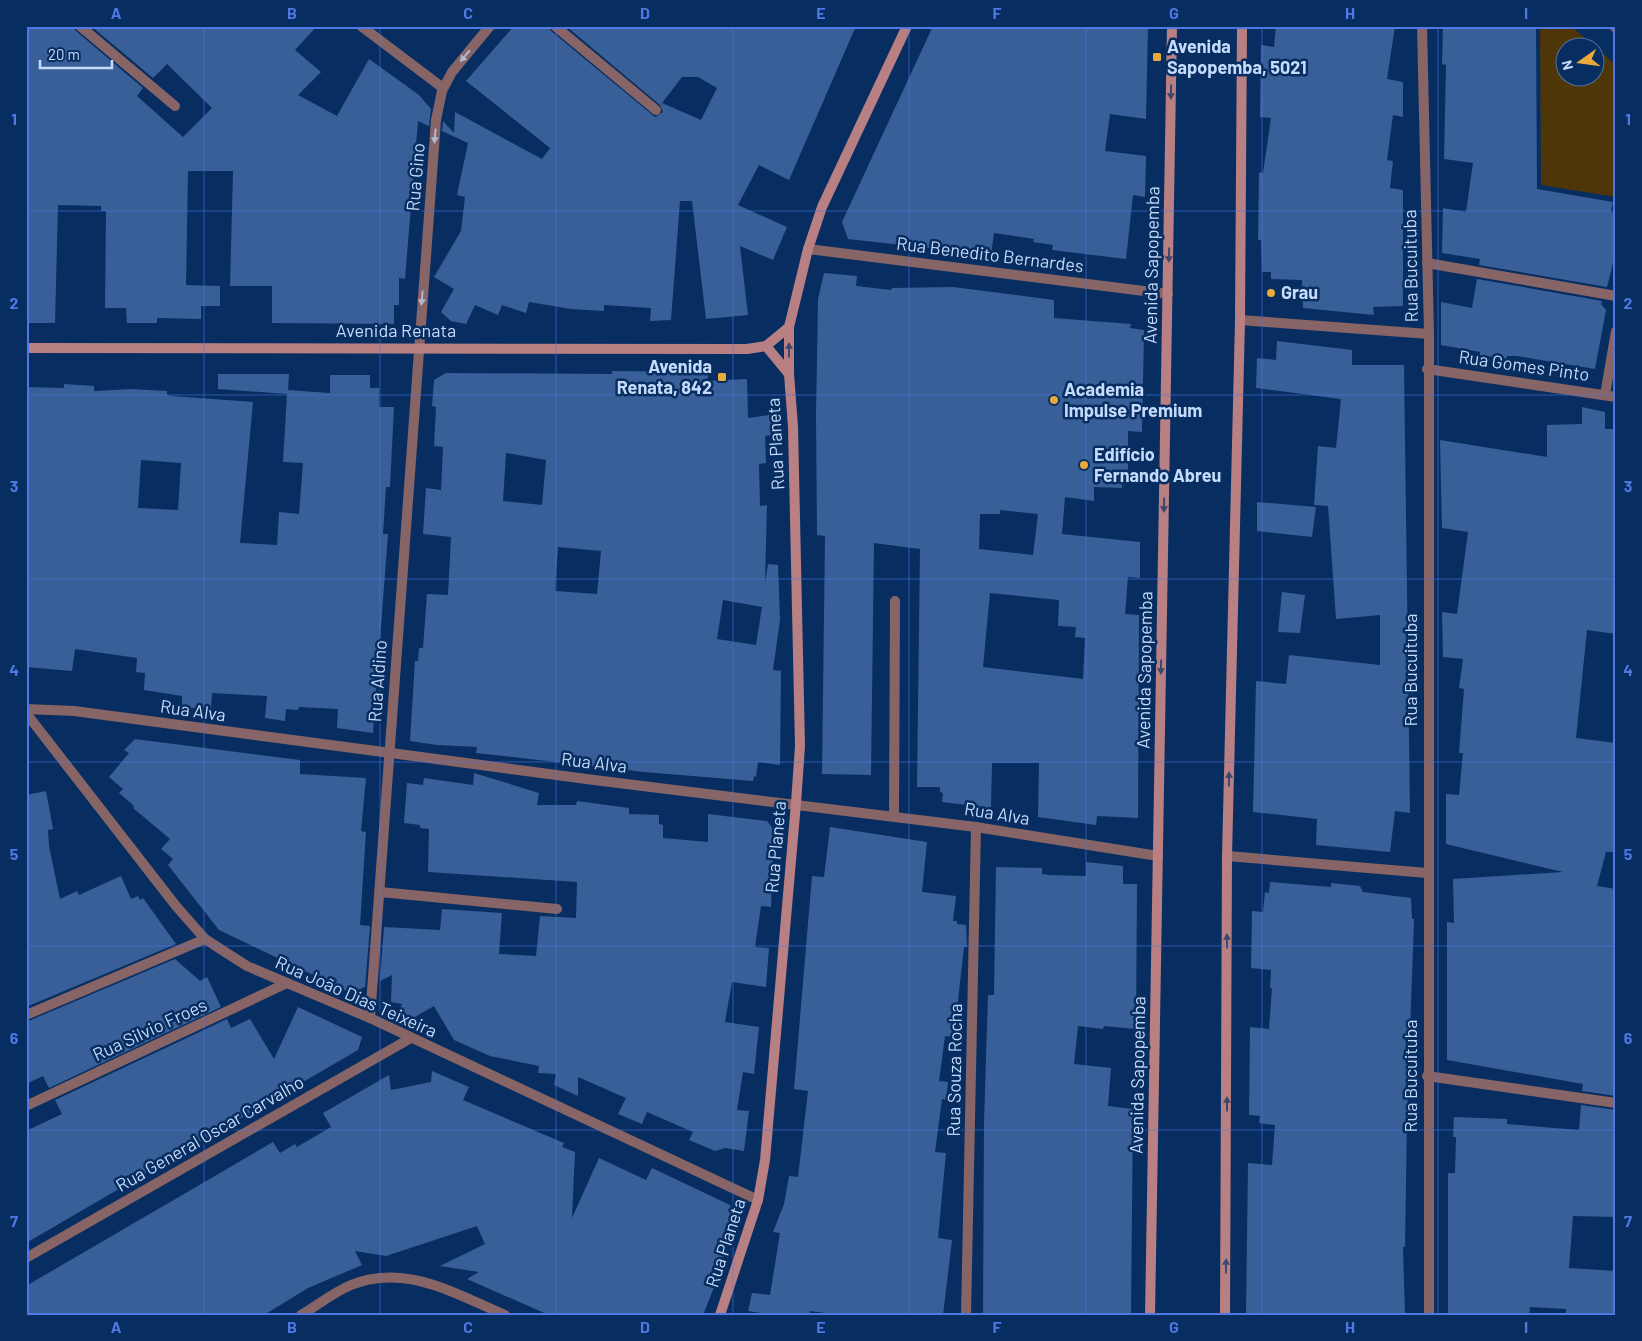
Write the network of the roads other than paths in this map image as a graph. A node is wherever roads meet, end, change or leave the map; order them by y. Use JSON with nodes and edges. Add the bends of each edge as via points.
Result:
{"nodes":[{"id":1,"x":80,"y":26,"type":"edge"},
{"id":2,"x":361,"y":26,"type":"edge"},
{"id":3,"x":490,"y":26,"type":"edge"},
{"id":4,"x":555,"y":26,"type":"edge"},
{"id":5,"x":907,"y":26,"type":"edge"},
{"id":6,"x":1172,"y":26,"type":"edge"},
{"id":7,"x":1242,"y":26,"type":"edge"},
{"id":8,"x":1422,"y":26,"type":"edge"},
{"id":9,"x":443,"y":88,"type":"junction"},
{"id":10,"x":175,"y":106,"type":"dead end"},
{"id":11,"x":656,"y":110,"type":"dead end"},
{"id":12,"x":808,"y":248,"type":"junction"},
{"id":13,"x":1427,"y":263,"type":"junction"},
{"id":14,"x":1168,"y":294,"type":"junction"},
{"id":15,"x":1616,"y":296,"type":"edge"},
{"id":16,"x":1240,"y":320,"type":"junction"},
{"id":17,"x":789,"y":327,"type":"junction"},
{"id":18,"x":1616,"y":331,"type":"edge"},
{"id":19,"x":1429,"y":334,"type":"junction"},
{"id":20,"x":766,"y":346,"type":"junction"},
{"id":21,"x":418,"y":347,"type":"junction"},
{"id":22,"x":26,"y":348,"type":"edge"},
{"id":23,"x":1427,"y":369,"type":"junction"},
{"id":24,"x":789,"y":374,"type":"junction"},
{"id":25,"x":1605,"y":394,"type":"junction"},
{"id":26,"x":1616,"y":397,"type":"edge"},
{"id":27,"x":895,"y":601,"type":"dead end"},
{"id":28,"x":26,"y":711,"type":"edge"},
{"id":29,"x":389,"y":753,"type":"junction"},
{"id":30,"x":796,"y":803,"type":"junction"},
{"id":31,"x":894,"y":816,"type":"junction"},
{"id":32,"x":976,"y":827,"type":"junction"},
{"id":33,"x":1158,"y":856,"type":"junction"},
{"id":34,"x":1227,"y":856,"type":"junction"},
{"id":35,"x":1427,"y":873,"type":"junction"},
{"id":36,"x":380,"y":892,"type":"junction"},
{"id":37,"x":557,"y":909,"type":"dead end"},
{"id":38,"x":205,"y":939,"type":"junction"},
{"id":39,"x":287,"y":983,"type":"junction"},
{"id":40,"x":26,"y":1015,"type":"edge"},
{"id":41,"x":370,"y":1018,"type":"junction"},
{"id":42,"x":411,"y":1038,"type":"junction"},
{"id":43,"x":1428,"y":1076,"type":"junction"},
{"id":44,"x":1616,"y":1104,"type":"edge"},
{"id":45,"x":26,"y":1106,"type":"edge"},
{"id":46,"x":758,"y":1200,"type":"junction"},
{"id":47,"x":26,"y":1258,"type":"edge"},
{"id":48,"x":301,"y":1315,"type":"edge"},
{"id":49,"x":506,"y":1315,"type":"edge"},
{"id":50,"x":720,"y":1315,"type":"edge"},
{"id":51,"x":966,"y":1315,"type":"edge"},
{"id":52,"x":1150,"y":1315,"type":"edge"},
{"id":53,"x":1225,"y":1315,"type":"edge"},
{"id":54,"x":1429,"y":1315,"type":"edge"}],
"edges":[{"from":1,"to":10,"type":"street"},
{"from":2,"to":9,"type":"street"},
{"from":3,"to":9,"type":"street","name":"Rua Gino","one_way":true},
{"from":4,"to":11,"type":"street"},
{"from":5,"to":12,"type":"main road","name":"Rua Planeta","via":[[822,207]]},
{"from":6,"to":14,"type":"main road","name":"Avenida Sapopemba","one_way":true},
{"from":7,"to":16,"type":"main road"},
{"from":8,"to":13,"type":"street","name":"Rua Bucuituba"},
{"from":9,"to":21,"type":"street","name":"Rua Gino","one_way":true,"via":[[436,120]]},
{"from":12,"to":14,"type":"street","name":"Rua Benedito Bernardes"},
{"from":12,"to":17,"type":"main road","name":"Rua Planeta"},
{"from":13,"to":15,"type":"street"},
{"from":13,"to":19,"type":"street","name":"Rua Bucuituba"},
{"from":14,"to":33,"type":"main road","name":"Avenida Sapopemba","one_way":true},
{"from":16,"to":19,"type":"street"},
{"from":34,"to":16,"type":"main road","one_way":true},
{"from":17,"to":20,"type":"main road"},
{"from":24,"to":17,"type":"main road","name":"Rua Planeta","one_way":true},
{"from":18,"to":25,"type":"street"},
{"from":19,"to":23,"type":"street","name":"Rua Bucuituba"},
{"from":20,"to":21,"type":"main road","name":"Avenida Renata","via":[[747,349]]},
{"from":20,"to":24,"type":"main road","name":"Rua Planeta"},
{"from":21,"to":22,"type":"main road","name":"Avenida Renata"},
{"from":21,"to":29,"type":"street","name":"Rua Aldino"},
{"from":23,"to":25,"type":"street","name":"Rua Gomes Pinto"},
{"from":23,"to":35,"type":"street","name":"Rua Bucuituba"},
{"from":24,"to":30,"type":"main road","name":"Rua Planeta","via":[[800,746]]},
{"from":25,"to":26,"type":"street","name":"Rua Gomes Pinto"},
{"from":27,"to":31,"type":"street"},
{"from":28,"to":29,"type":"street","name":"Rua Alva","via":[[74,711]]},
{"from":28,"to":38,"type":"street","name":"Rua João Dias Teixeira"},
{"from":29,"to":30,"type":"street","name":"Rua Alva"},
{"from":29,"to":36,"type":"street","name":"Rua Aldino"},
{"from":30,"to":31,"type":"street","name":"Rua Alva"},
{"from":30,"to":46,"type":"main road","name":"Rua Planeta","via":[[766,1160]]},
{"from":31,"to":32,"type":"street","name":"Rua Alva"},
{"from":32,"to":33,"type":"street","name":"Rua Alva"},
{"from":32,"to":51,"type":"street","name":"Rua Souza Rocha"},
{"from":33,"to":52,"type":"main road","name":"Avenida Sapopemba"},
{"from":34,"to":35,"type":"street"},
{"from":53,"to":34,"type":"main road","one_way":true},
{"from":35,"to":43,"type":"street","name":"Rua Bucuituba"},
{"from":36,"to":37,"type":"street"},
{"from":36,"to":41,"type":"street","name":"Rua Aldino"},
{"from":38,"to":39,"type":"street","name":"Rua João Dias Teixeira","via":[[247,966]]},
{"from":38,"to":40,"type":"street"},
{"from":39,"to":41,"type":"street","name":"Rua João Dias Teixeira"},
{"from":39,"to":45,"type":"street","name":"Rua Silvio Froes"},
{"from":41,"to":42,"type":"street","name":"Rua João Dias Teixeira"},
{"from":42,"to":46,"type":"street","name":"Rua João Dias Teixeira"},
{"from":42,"to":47,"type":"street","name":"Rua General Oscar Carvalho"},
{"from":43,"to":44,"type":"street"},
{"from":43,"to":54,"type":"street","name":"Rua Bucuituba"},
{"from":46,"to":50,"type":"main road","name":"Rua Planeta"},
{"from":48,"to":49,"type":"street","via":[[350,1285],[374,1278],[401,1276],[426,1281]]}]}
